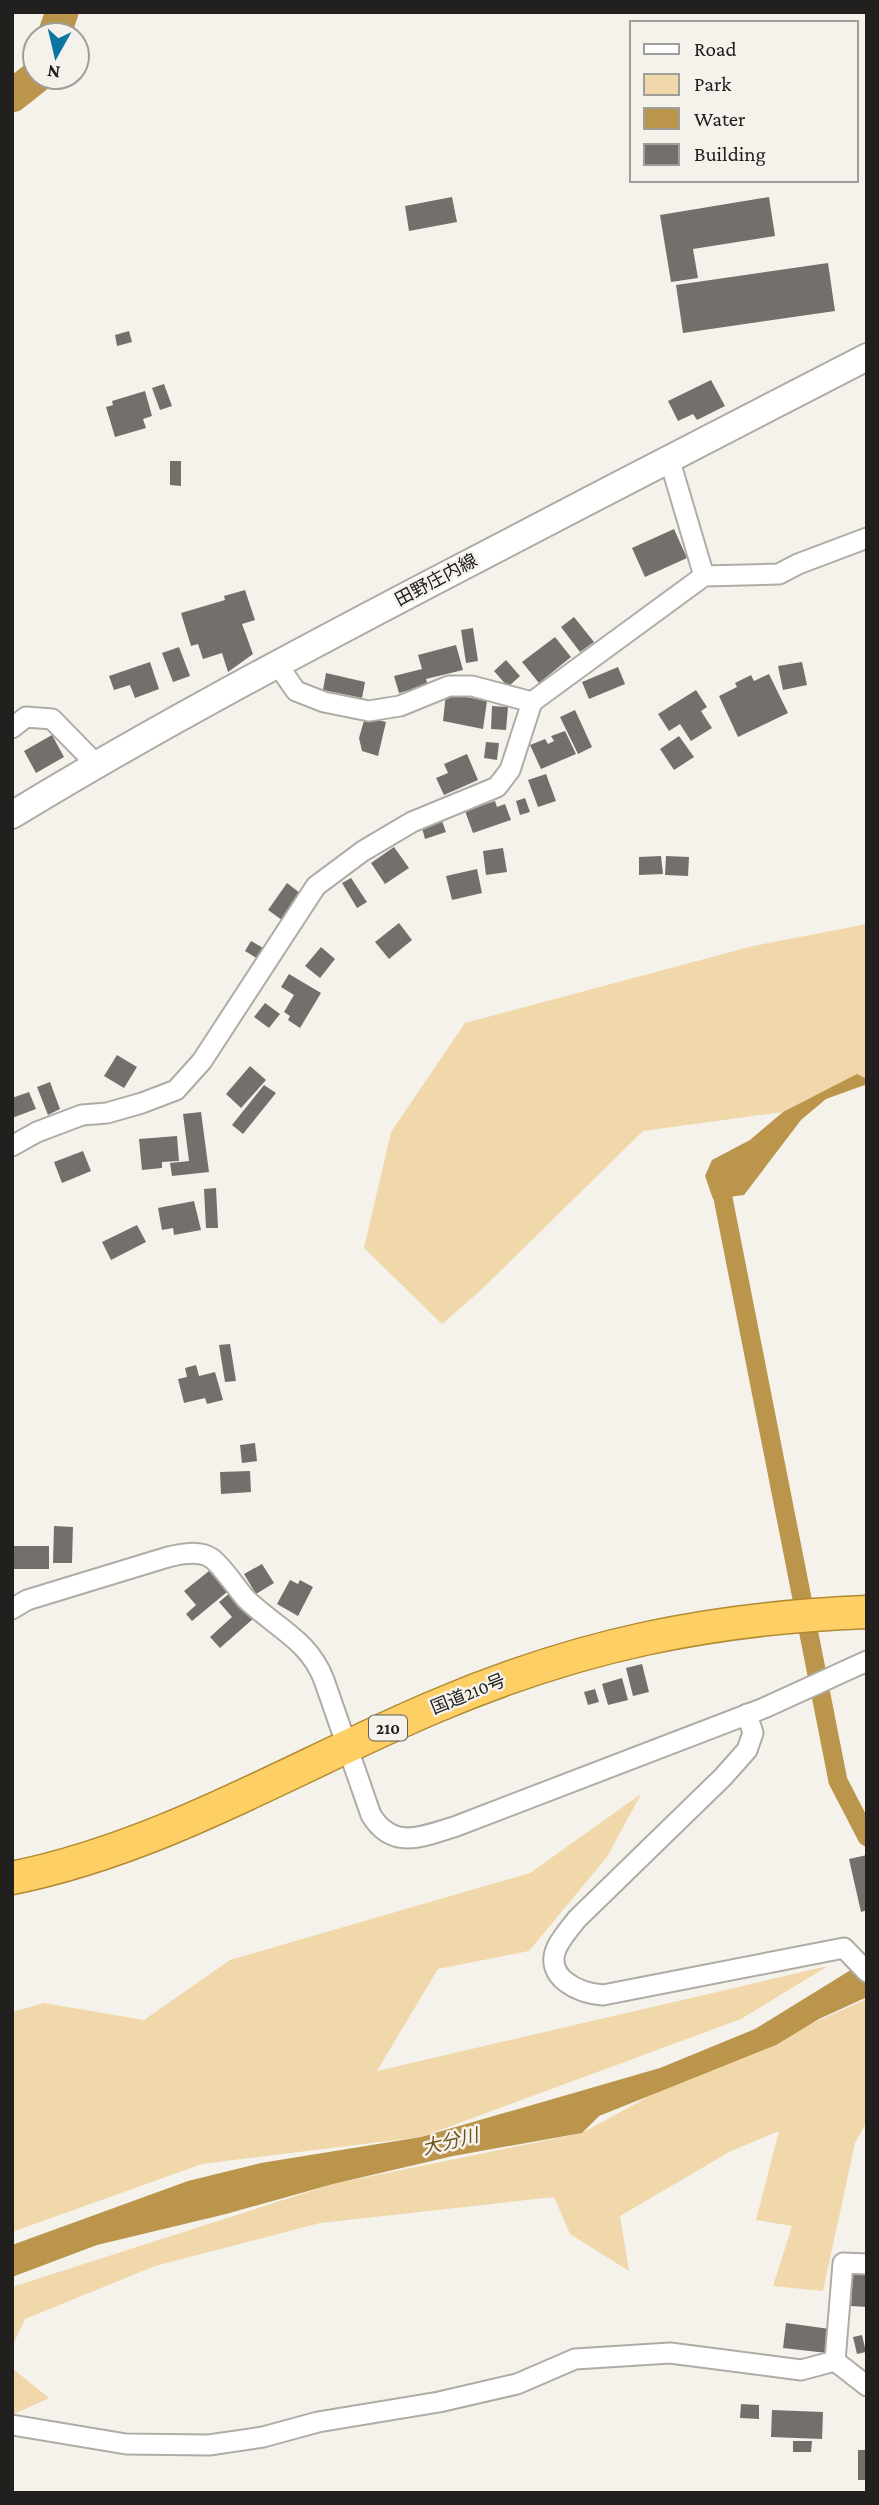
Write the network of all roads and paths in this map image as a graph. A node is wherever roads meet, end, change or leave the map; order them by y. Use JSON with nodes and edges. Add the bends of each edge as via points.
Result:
{"nodes":[{"id":1,"x":867,"y":357,"type":"edge"},
{"id":2,"x":669,"y":458,"type":"junction"},
{"id":3,"x":867,"y":538,"type":"edge"},
{"id":4,"x":704,"y":576,"type":"junction"},
{"id":5,"x":277,"y":664,"type":"junction"},
{"id":6,"x":531,"y":702,"type":"junction"},
{"id":7,"x":12,"y":728,"type":"edge"},
{"id":8,"x":96,"y":764,"type":"junction"},
{"id":9,"x":12,"y":816,"type":"edge"},
{"id":10,"x":12,"y":1146,"type":"edge"},
{"id":11,"x":12,"y":1609,"type":"edge"},
{"id":12,"x":867,"y":1612,"type":"edge"},
{"id":13,"x":867,"y":1661,"type":"edge"},
{"id":14,"x":747,"y":1714,"type":"junction"},
{"id":15,"x":347,"y":1747,"type":"junction"},
{"id":16,"x":12,"y":1878,"type":"edge"},
{"id":17,"x":867,"y":1972,"type":"edge"},
{"id":18,"x":867,"y":2264,"type":"edge"},
{"id":19,"x":835,"y":2361,"type":"junction"},
{"id":20,"x":867,"y":2386,"type":"edge"},
{"id":21,"x":12,"y":2425,"type":"edge"}],
"edges":[{"from":1,"to":2,"type":"main road","name":"田野庄内線"},
{"from":2,"to":4,"type":"street"},
{"from":2,"to":5,"type":"main road","name":"田野庄内線"},
{"from":3,"to":4,"type":"street","via":[[779,574]]},
{"from":4,"to":6,"type":"street"},
{"from":5,"to":6,"type":"street","via":[[296,691],[369,711],[400,706],[449,686],[472,686]]},
{"from":5,"to":8,"type":"main road","name":"田野庄内線"},
{"from":6,"to":10,"type":"street","via":[[510,770],[496,787],[412,822],[316,886],[202,1061],[176,1090],[107,1113],[82,1115]]},
{"from":7,"to":8,"type":"street","via":[[26,717],[52,719]]},
{"from":8,"to":9,"type":"main road","name":"田野庄内線"},
{"from":11,"to":15,"type":"street","via":[[27,1600],[168,1557],[187,1553],[210,1557],[247,1599],[304,1645],[315,1660]]},
{"from":12,"to":15,"type":"highway","name":"国道210号","number":"210","via":[[776,1617],[678,1630],[556,1661],[464,1695]]},
{"from":13,"to":14,"type":"street"},
{"from":14,"to":15,"type":"street","via":[[416,1839],[399,1838],[377,1825]]},
{"from":14,"to":17,"type":"street","via":[[753,1733],[747,1750],[577,1919],[558,1944],[554,1964],[570,1986],[603,1995],[844,1948]]},
{"from":15,"to":16,"type":"highway","name":"国道210号","number":"210","via":[[140,1841]]},
{"from":18,"to":19,"type":"street","via":[[843,2263]]},
{"from":19,"to":20,"type":"street"},
{"from":19,"to":21,"type":"street","via":[[801,2370],[670,2353],[575,2359],[517,2385],[208,2445],[126,2444]]}]}
